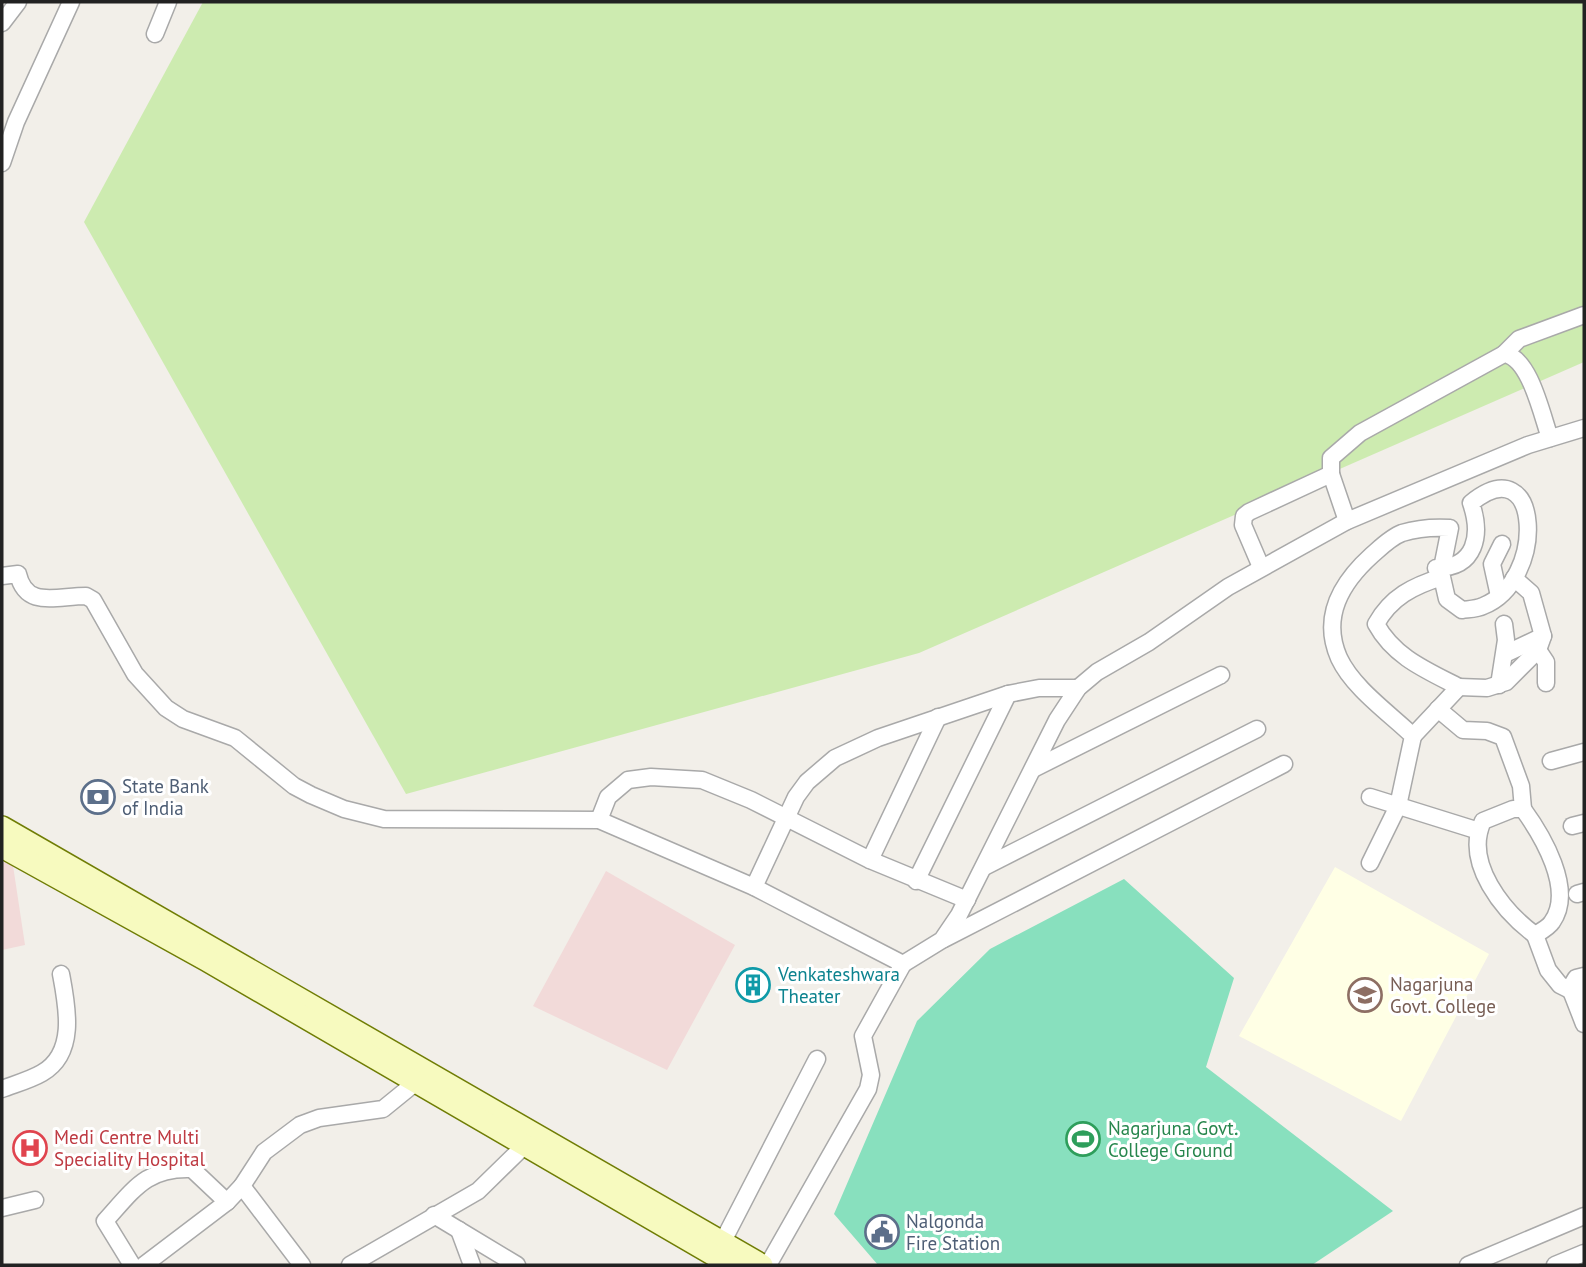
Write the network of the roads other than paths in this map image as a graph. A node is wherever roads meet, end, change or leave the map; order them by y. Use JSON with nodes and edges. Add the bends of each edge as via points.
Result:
{"nodes":[{"id":1,"x":18,"y":2,"type":"edge"},
{"id":2,"x":71,"y":2,"type":"edge"},
{"id":3,"x":168,"y":2,"type":"edge"},
{"id":4,"x":2,"y":23,"type":"edge"},
{"id":5,"x":156,"y":34,"type":"dead end"},
{"id":6,"x":2,"y":163,"type":"edge"},
{"id":7,"x":1584,"y":315,"type":"edge"},
{"id":8,"x":1504,"y":354,"type":"junction"},
{"id":9,"x":1584,"y":428,"type":"edge"},
{"id":10,"x":1550,"y":438,"type":"junction"},
{"id":11,"x":1331,"y":474,"type":"junction"},
{"id":12,"x":1347,"y":521,"type":"junction"},
{"id":13,"x":1502,"y":544,"type":"dead end"},
{"id":14,"x":1261,"y":567,"type":"junction"},
{"id":15,"x":1447,"y":572,"type":"junction"},
{"id":16,"x":2,"y":576,"type":"edge"},
{"id":17,"x":1514,"y":578,"type":"junction"},
{"id":18,"x":1499,"y":596,"type":"junction"},
{"id":19,"x":1504,"y":624,"type":"dead end"},
{"id":20,"x":1540,"y":643,"type":"junction"},
{"id":21,"x":1505,"y":654,"type":"junction"},
{"id":22,"x":1221,"y":675,"type":"dead end"},
{"id":23,"x":1546,"y":683,"type":"dead end"},
{"id":24,"x":1499,"y":685,"type":"junction"},
{"id":25,"x":1459,"y":687,"type":"junction"},
{"id":26,"x":1077,"y":688,"type":"junction"},
{"id":27,"x":1008,"y":694,"type":"junction"},
{"id":28,"x":1438,"y":709,"type":"junction"},
{"id":29,"x":938,"y":717,"type":"junction"},
{"id":30,"x":1257,"y":729,"type":"dead end"},
{"id":31,"x":1413,"y":736,"type":"junction"},
{"id":32,"x":1584,"y":752,"type":"edge"},
{"id":33,"x":1551,"y":761,"type":"dead end"},
{"id":34,"x":1284,"y":764,"type":"dead end"},
{"id":35,"x":1033,"y":769,"type":"junction"},
{"id":36,"x":1370,"y":797,"type":"dead end"},
{"id":37,"x":1398,"y":806,"type":"junction"},
{"id":38,"x":1524,"y":809,"type":"junction"},
{"id":39,"x":785,"y":818,"type":"junction"},
{"id":40,"x":599,"y":820,"type":"junction"},
{"id":41,"x":2,"y":827,"type":"edge"},
{"id":42,"x":1479,"y":831,"type":"junction"},
{"id":43,"x":2,"y":847,"type":"edge"},
{"id":44,"x":870,"y":860,"type":"junction"},
{"id":45,"x":1370,"y":863,"type":"dead end"},
{"id":46,"x":986,"y":866,"type":"junction"},
{"id":47,"x":916,"y":881,"type":"junction"},
{"id":48,"x":754,"y":887,"type":"junction"},
{"id":49,"x":967,"y":900,"type":"junction"},
{"id":50,"x":1535,"y":936,"type":"junction"},
{"id":51,"x":942,"y":940,"type":"junction"},
{"id":52,"x":903,"y":964,"type":"junction"},
{"id":53,"x":61,"y":974,"type":"dead end"},
{"id":54,"x":1584,"y":976,"type":"edge"},
{"id":55,"x":1577,"y":989,"type":"edge"},
{"id":56,"x":1584,"y":1024,"type":"edge"},
{"id":57,"x":817,"y":1059,"type":"dead end"},
{"id":58,"x":415,"y":1083,"type":"junction"},
{"id":59,"x":2,"y":1089,"type":"edge"},
{"id":60,"x":525,"y":1145,"type":"junction"},
{"id":61,"x":242,"y":1186,"type":"junction"},
{"id":62,"x":35,"y":1200,"type":"dead end"},
{"id":63,"x":227,"y":1202,"type":"junction"},
{"id":64,"x":2,"y":1208,"type":"edge"},
{"id":65,"x":435,"y":1215,"type":"junction"},
{"id":66,"x":1584,"y":1216,"type":"edge"},
{"id":67,"x":460,"y":1230,"type":"junction"},
{"id":68,"x":1584,"y":1253,"type":"edge"},
{"id":69,"x":712,"y":1254,"type":"edge"},
{"id":70,"x":132,"y":1265,"type":"edge"},
{"id":71,"x":144,"y":1265,"type":"edge"},
{"id":72,"x":302,"y":1265,"type":"edge"},
{"id":73,"x":350,"y":1265,"type":"edge"},
{"id":74,"x":472,"y":1265,"type":"edge"},
{"id":75,"x":516,"y":1265,"type":"edge"},
{"id":76,"x":731,"y":1265,"type":"edge"},
{"id":77,"x":762,"y":1265,"type":"edge"},
{"id":78,"x":768,"y":1265,"type":"edge"},
{"id":79,"x":1468,"y":1265,"type":"edge"},
{"id":80,"x":1555,"y":1265,"type":"edge"}],
"edges":[{"from":1,"to":4,"type":"street"},
{"from":2,"to":6,"type":"street"},
{"from":3,"to":5,"type":"street"},
{"from":7,"to":8,"type":"street","via":[[1519,340]]},
{"from":8,"to":10,"type":"street","via":[[1517,358],[1526,369]]},
{"from":8,"to":11,"type":"street","via":[[1352,439],[1331,458]]},
{"from":9,"to":10,"type":"street"},
{"from":10,"to":12,"type":"street"},
{"from":11,"to":12,"type":"street"},
{"from":11,"to":14,"type":"street","via":[[1244,516],[1243,525]]},
{"from":12,"to":14,"type":"street"},
{"from":13,"to":18,"type":"street","via":[[1492,564]]},
{"from":14,"to":26,"type":"street"},
{"from":15,"to":17,"type":"street","via":[[1476,542],[1481,509],[1471,503],[1498,488],[1521,500],[1529,518],[1530,537]]},
{"from":15,"to":18,"type":"street","via":[[1447,599],[1462,610],[1483,606]]},
{"from":15,"to":25,"type":"street","via":[[1406,591],[1385,607],[1376,624],[1401,656]]},
{"from":15,"to":31,"type":"street","via":[[1450,528],[1400,534],[1357,568],[1337,596],[1331,622],[1340,661]]},
{"from":16,"to":40,"type":"street","via":[[18,574],[21,588],[33,597],[86,596],[93,600],[135,674],[166,708],[235,738],[294,786],[344,809],[384,819]]},
{"from":17,"to":18,"type":"street"},
{"from":17,"to":20,"type":"street","via":[[1531,593]]},
{"from":19,"to":21,"type":"street"},
{"from":20,"to":21,"type":"street"},
{"from":20,"to":23,"type":"street"},
{"from":20,"to":24,"type":"street","via":[[1521,670]]},
{"from":21,"to":24,"type":"street"},
{"from":22,"to":35,"type":"street"},
{"from":24,"to":25,"type":"street"},
{"from":25,"to":28,"type":"street"},
{"from":26,"to":27,"type":"street"},
{"from":26,"to":35,"type":"street"},
{"from":27,"to":29,"type":"street"},
{"from":27,"to":47,"type":"street"},
{"from":28,"to":31,"type":"street"},
{"from":28,"to":38,"type":"street","via":[[1462,730],[1503,737],[1521,786]]},
{"from":29,"to":39,"type":"street","via":[[835,758],[807,782]]},
{"from":29,"to":44,"type":"street"},
{"from":30,"to":46,"type":"street"},
{"from":31,"to":37,"type":"street"},
{"from":32,"to":33,"type":"street"},
{"from":34,"to":51,"type":"street"},
{"from":35,"to":46,"type":"street"},
{"from":36,"to":37,"type":"street"},
{"from":37,"to":42,"type":"street"},
{"from":37,"to":45,"type":"street"},
{"from":38,"to":42,"type":"street","via":[[1483,821]]},
{"from":38,"to":50,"type":"street","via":[[1549,852],[1559,894],[1552,922]]},
{"from":39,"to":40,"type":"street","via":[[702,780],[651,778],[621,783],[608,797]]},
{"from":39,"to":44,"type":"street"},
{"from":39,"to":48,"type":"street"},
{"from":40,"to":48,"type":"street"},
{"from":41,"to":69,"type":"main road"},
{"from":42,"to":50,"type":"street","via":[[1482,869],[1510,917]]},
{"from":43,"to":58,"type":"main road"},
{"from":44,"to":47,"type":"street"},
{"from":46,"to":49,"type":"street"},
{"from":47,"to":49,"type":"street"},
{"from":48,"to":52,"type":"street"},
{"from":49,"to":51,"type":"street"},
{"from":50,"to":55,"type":"street","via":[[1548,970],[1560,985]]},
{"from":51,"to":52,"type":"street"},
{"from":52,"to":78,"type":"street","via":[[863,1036],[871,1076],[868,1089]]},
{"from":53,"to":59,"type":"street","via":[[67,1008],[65,1044],[57,1061],[43,1073]]},
{"from":54,"to":55,"type":"street","via":[[1576,978]]},
{"from":55,"to":56,"type":"street"},
{"from":57,"to":69,"type":"street"},
{"from":58,"to":60,"type":"main road"},
{"from":58,"to":61,"type":"street","via":[[383,1109],[300,1125],[264,1152]]},
{"from":60,"to":65,"type":"street","via":[[478,1191]]},
{"from":60,"to":69,"type":"main road"},
{"from":61,"to":63,"type":"street"},
{"from":61,"to":72,"type":"street"},
{"from":62,"to":64,"type":"street"},
{"from":63,"to":70,"type":"street","via":[[192,1169],[155,1172],[105,1221]]},
{"from":63,"to":71,"type":"street"},
{"from":65,"to":67,"type":"street"},
{"from":65,"to":73,"type":"street"},
{"from":66,"to":79,"type":"street"},
{"from":67,"to":74,"type":"street"},
{"from":67,"to":75,"type":"street"},
{"from":68,"to":80,"type":"street"},
{"from":69,"to":76,"type":"main road"},
{"from":69,"to":77,"type":"main road"}]}
